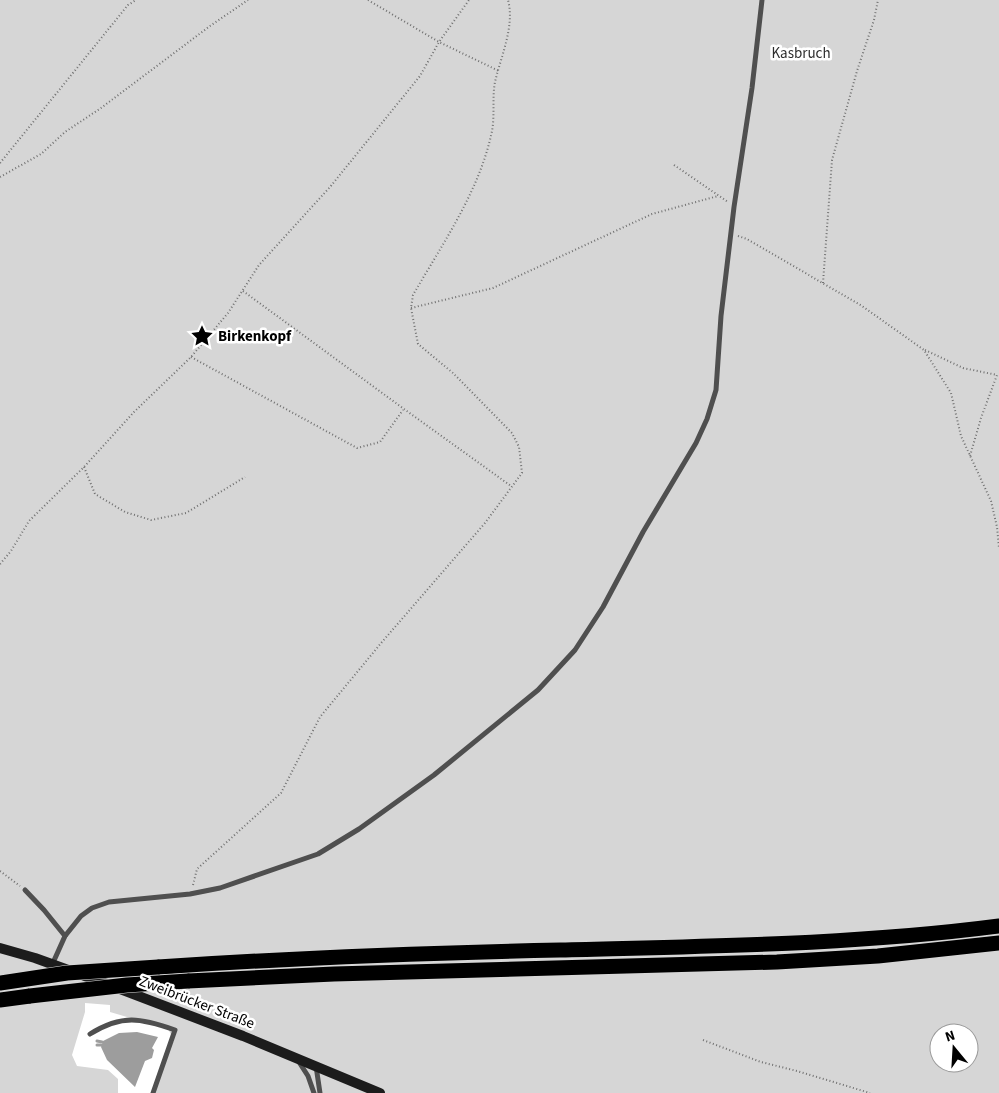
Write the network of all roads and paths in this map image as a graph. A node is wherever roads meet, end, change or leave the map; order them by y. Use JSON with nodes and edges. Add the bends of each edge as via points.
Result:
{"nodes":[{"id":1,"x":136,"y":0,"type":"edge"},
{"id":2,"x":248,"y":0,"type":"edge"},
{"id":3,"x":368,"y":0,"type":"edge"},
{"id":4,"x":469,"y":0,"type":"edge"},
{"id":5,"x":508,"y":0,"type":"edge"},
{"id":6,"x":762,"y":0,"type":"edge"},
{"id":7,"x":878,"y":0,"type":"edge"},
{"id":8,"x":439,"y":42,"type":"junction"},
{"id":9,"x":499,"y":71,"type":"junction"},
{"id":10,"x":0,"y":163,"type":"edge"},
{"id":11,"x":674,"y":165,"type":"dead end"},
{"id":12,"x":0,"y":177,"type":"edge"},
{"id":13,"x":718,"y":196,"type":"junction"},
{"id":14,"x":734,"y":206,"type":"junction"},
{"id":15,"x":731,"y":234,"type":"junction"},
{"id":16,"x":823,"y":284,"type":"junction"},
{"id":17,"x":242,"y":291,"type":"junction"},
{"id":18,"x":411,"y":308,"type":"junction"},
{"id":19,"x":924,"y":350,"type":"junction"},
{"id":20,"x":191,"y":357,"type":"junction"},
{"id":21,"x":998,"y":374,"type":"edge"},
{"id":22,"x":404,"y":409,"type":"junction"},
{"id":23,"x":970,"y":456,"type":"junction"},
{"id":24,"x":84,"y":468,"type":"junction"},
{"id":25,"x":245,"y":477,"type":"dead end"},
{"id":26,"x":511,"y":486,"type":"junction"},
{"id":27,"x":999,"y":548,"type":"edge"},
{"id":28,"x":0,"y":564,"type":"edge"},
{"id":29,"x":0,"y":871,"type":"edge"},
{"id":30,"x":25,"y":890,"type":"joint"},
{"id":31,"x":190,"y":894,"type":"junction"},
{"id":32,"x":999,"y":926,"type":"edge"},
{"id":33,"x":65,"y":936,"type":"junction"},
{"id":34,"x":999,"y":943,"type":"edge"},
{"id":35,"x":0,"y":948,"type":"edge"},
{"id":36,"x":52,"y":965,"type":"junction"},
{"id":37,"x":0,"y":982,"type":"edge"},
{"id":38,"x":0,"y":1000,"type":"edge"},
{"id":39,"x":90,"y":1034,"type":"dead end"},
{"id":40,"x":703,"y":1040,"type":"dead end"},
{"id":41,"x":294,"y":1057,"type":"junction"},
{"id":42,"x":316,"y":1065,"type":"junction"},
{"id":43,"x":153,"y":1093,"type":"edge"},
{"id":44,"x":314,"y":1093,"type":"edge"},
{"id":45,"x":320,"y":1093,"type":"edge"},
{"id":46,"x":380,"y":1093,"type":"edge"},
{"id":47,"x":870,"y":1093,"type":"edge"}],
"edges":[{"from":1,"to":10,"type":"path","via":[[128,5]]},
{"from":2,"to":12,"type":"path","via":[[65,132],[41,154]]},
{"from":3,"to":8,"type":"path"},
{"from":4,"to":8,"type":"path"},
{"from":5,"to":9,"type":"path","via":[[510,11]]},
{"from":6,"to":14,"type":"lane"},
{"from":7,"to":16,"type":"path","via":[[832,160]]},
{"from":8,"to":9,"type":"path"},
{"from":8,"to":17,"type":"path","via":[[420,76],[330,187],[260,265]]},
{"from":9,"to":18,"type":"path","via":[[495,83],[492,130],[482,165],[462,212],[413,295]]},
{"from":11,"to":13,"type":"path"},
{"from":13,"to":14,"type":"path"},
{"from":13,"to":18,"type":"path","via":[[652,214],[493,288]]},
{"from":14,"to":15,"type":"lane"},
{"from":15,"to":16,"type":"path","via":[[747,239]]},
{"from":15,"to":31,"type":"lane","via":[[716,390],[707,419],[576,650],[538,690],[434,774],[318,854],[220,888]]},
{"from":16,"to":19,"type":"path","via":[[862,306]]},
{"from":17,"to":20,"type":"path"},
{"from":17,"to":22,"type":"path"},
{"from":18,"to":26,"type":"path","via":[[418,344],[453,373],[512,434],[520,448],[522,474]]},
{"from":19,"to":21,"type":"path","via":[[963,368]]},
{"from":19,"to":23,"type":"path","via":[[951,393],[961,436]]},
{"from":20,"to":22,"type":"path","via":[[357,448],[380,442]]},
{"from":20,"to":24,"type":"path","via":[[134,412]]},
{"from":21,"to":23,"type":"path"},
{"from":22,"to":26,"type":"path"},
{"from":23,"to":27,"type":"path","via":[[991,500]]},
{"from":24,"to":25,"type":"path","via":[[95,494],[125,512],[151,520],[186,513]]},
{"from":24,"to":28,"type":"path","via":[[29,521]]},
{"from":26,"to":31,"type":"path","via":[[473,537],[320,717],[281,793],[198,868]]},
{"from":29,"to":30,"type":"path"},
{"from":30,"to":33,"type":"lane"},
{"from":31,"to":33,"type":"lane","via":[[109,902],[81,916]]},
{"from":32,"to":37,"type":"highway","bridge":true,"via":[[875,939],[776,944],[336,957],[67,973]]},
{"from":33,"to":36,"type":"lane"},
{"from":34,"to":38,"type":"highway","bridge":true,"via":[[878,956],[777,962],[188,981]]},
{"from":35,"to":36,"type":"main road","name":"Zweibrücker Straße"},
{"from":36,"to":41,"type":"main road","name":"Zweibrücker Straße"},
{"from":39,"to":43,"type":"lane","via":[[103,1025],[125,1020],[148,1020],[175,1030]]},
{"from":40,"to":47,"type":"path","via":[[761,1062]]},
{"from":41,"to":42,"type":"main road","name":"Zweibrücker Straße"},
{"from":41,"to":44,"type":"lane","via":[[304,1066]]},
{"from":42,"to":45,"type":"lane"},
{"from":42,"to":46,"type":"main road","name":"Zweibrücker Straße"}]}
